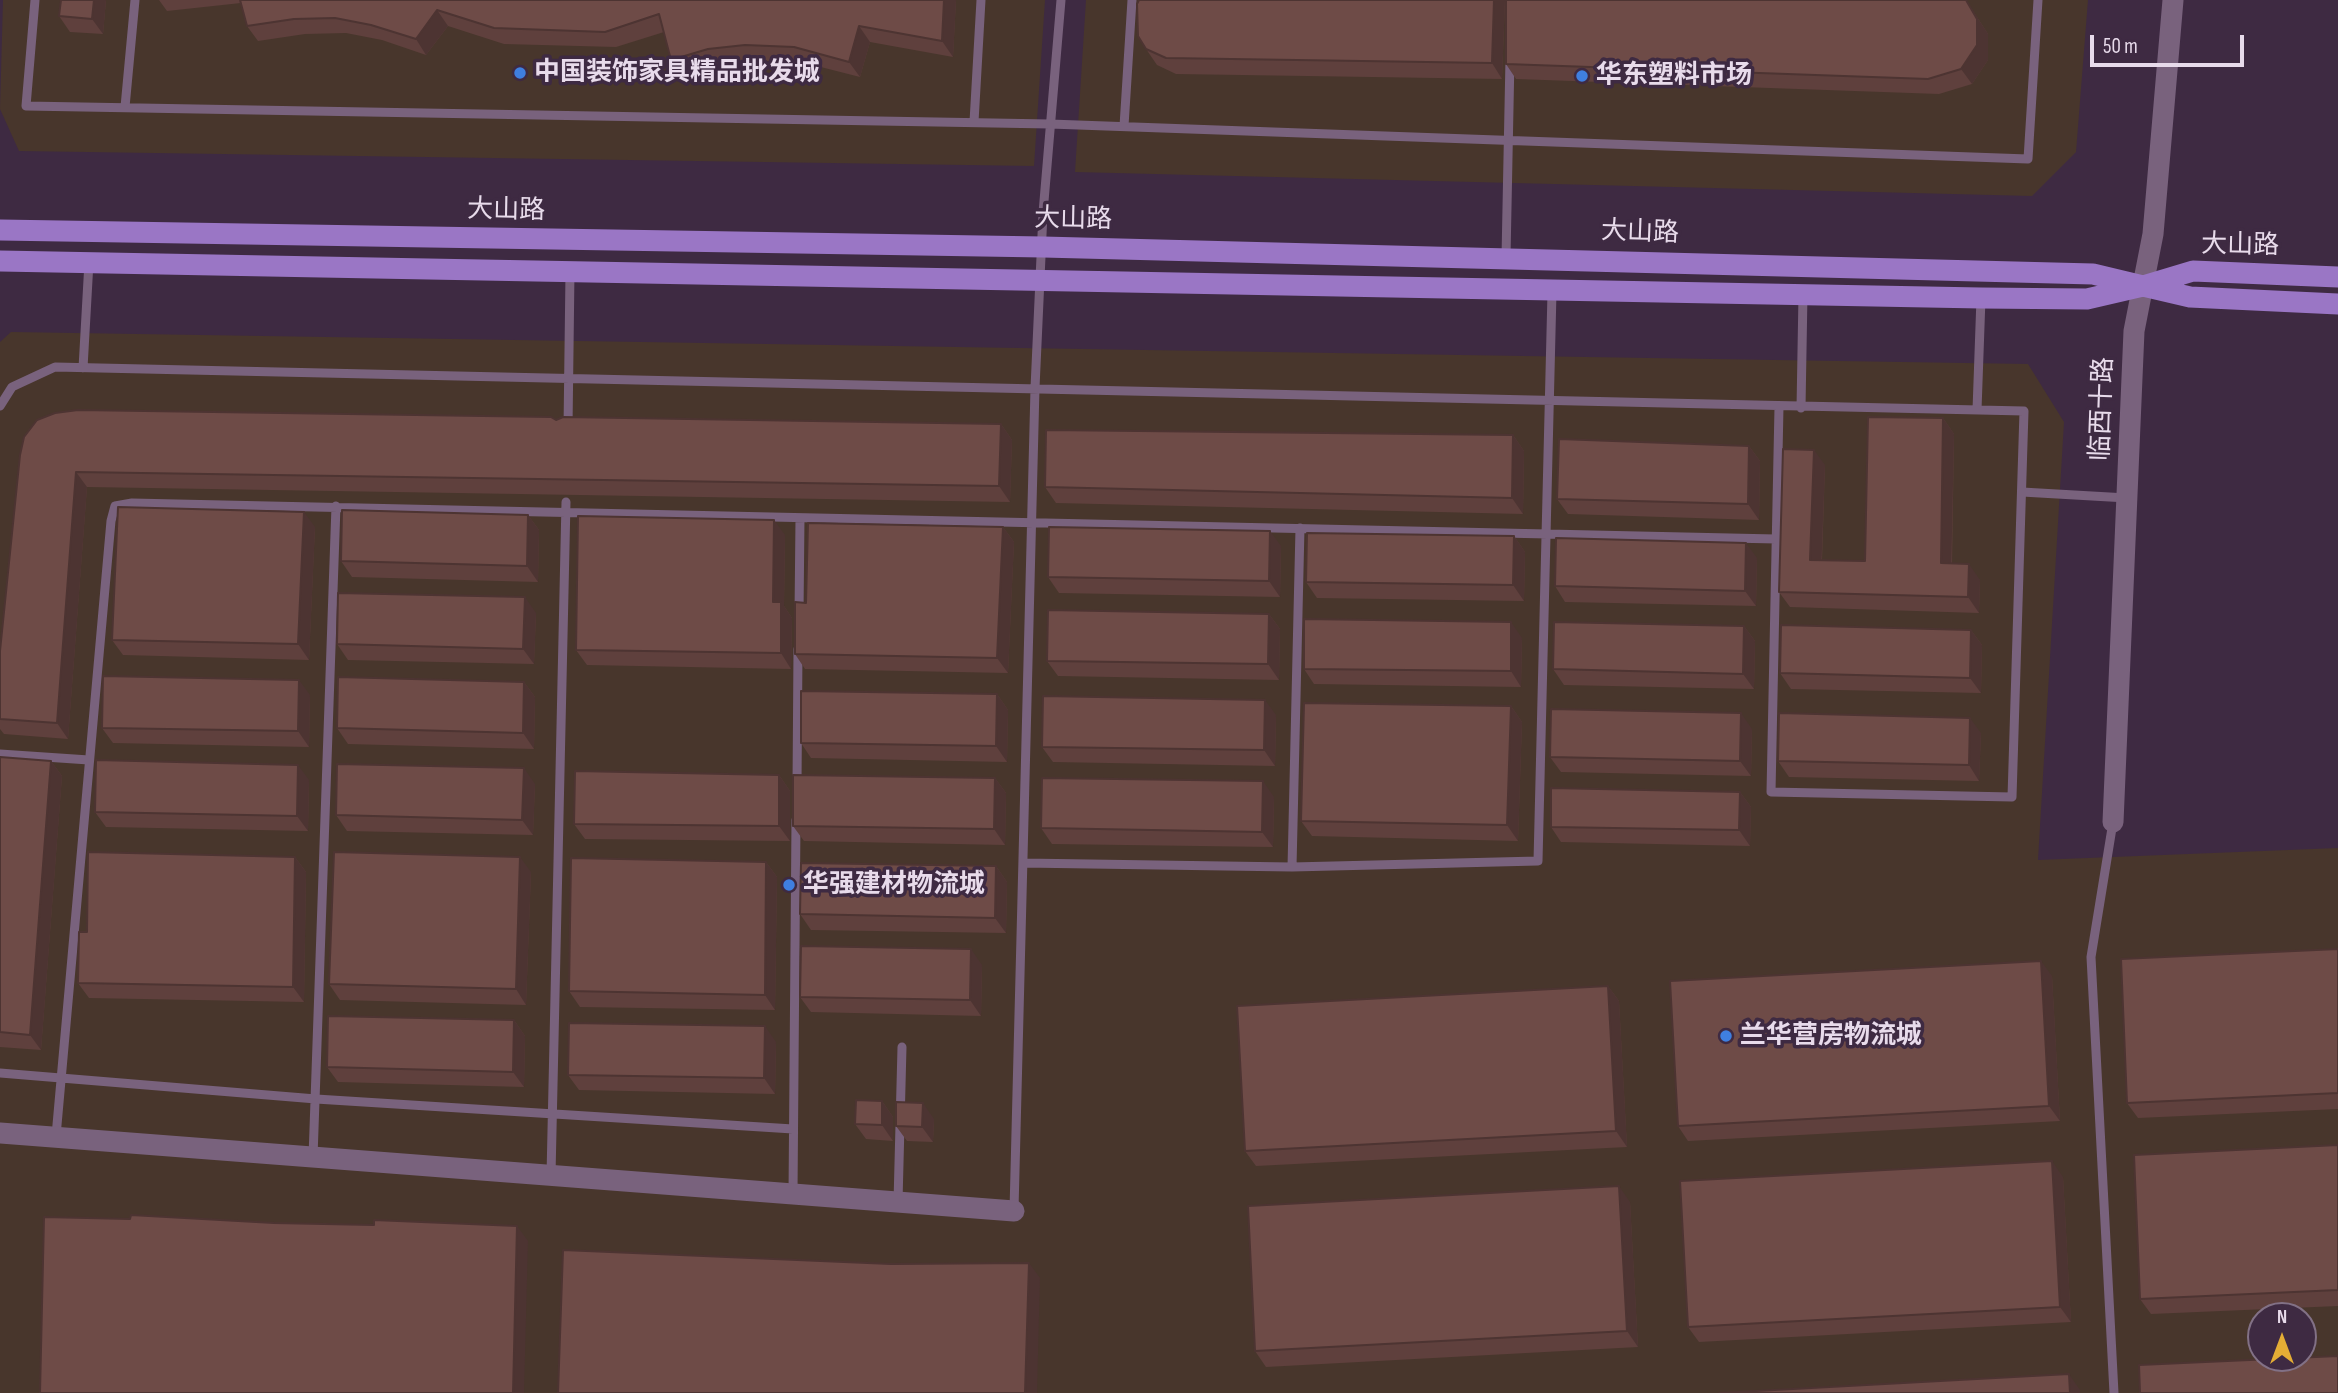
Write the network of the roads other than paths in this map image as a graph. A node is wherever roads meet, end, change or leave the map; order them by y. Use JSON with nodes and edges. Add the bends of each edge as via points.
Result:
{"nodes":[{"id":1,"x":35,"y":0,"type":"edge"},
{"id":2,"x":135,"y":0,"type":"edge"},
{"id":3,"x":981,"y":0,"type":"edge"},
{"id":4,"x":1061,"y":0,"type":"edge"},
{"id":5,"x":1132,"y":0,"type":"edge"},
{"id":6,"x":2038,"y":0,"type":"edge"},
{"id":7,"x":2173,"y":0,"type":"edge"},
{"id":8,"x":1510,"y":51,"type":"edge"},
{"id":9,"x":125,"y":107,"type":"junction"},
{"id":10,"x":974,"y":122,"type":"junction"},
{"id":11,"x":1050,"y":124,"type":"junction"},
{"id":12,"x":1124,"y":126,"type":"junction"},
{"id":13,"x":1508,"y":140,"type":"junction"},
{"id":14,"x":0,"y":230,"type":"edge"},
{"id":15,"x":1043,"y":247,"type":"junction"},
{"id":16,"x":1506,"y":258,"type":"junction"},
{"id":17,"x":0,"y":261,"type":"edge"},
{"id":18,"x":89,"y":262,"type":"junction"},
{"id":19,"x":570,"y":272,"type":"junction"},
{"id":20,"x":2338,"y":277,"type":"edge"},
{"id":21,"x":1042,"y":279,"type":"junction"},
{"id":22,"x":2143,"y":286,"type":"junction"},
{"id":23,"x":1552,"y":292,"type":"junction"},
{"id":24,"x":1803,"y":293,"type":"junction"},
{"id":25,"x":1981,"y":298,"type":"junction"},
{"id":26,"x":2338,"y":304,"type":"edge"},
{"id":27,"x":83,"y":368,"type":"junction"},
{"id":28,"x":569,"y":379,"type":"junction"},
{"id":29,"x":1035,"y":388,"type":"junction"},
{"id":30,"x":1549,"y":400,"type":"junction"},
{"id":31,"x":0,"y":406,"type":"edge"},
{"id":32,"x":1779,"y":407,"type":"junction"},
{"id":33,"x":1801,"y":408,"type":"junction"},
{"id":34,"x":1977,"y":410,"type":"junction"},
{"id":35,"x":568,"y":429,"type":"edge"},
{"id":36,"x":2022,"y":492,"type":"junction"},
{"id":37,"x":2127,"y":498,"type":"junction"},
{"id":38,"x":566,"y":502,"type":"edge"},
{"id":39,"x":336,"y":506,"type":"junction"},
{"id":40,"x":566,"y":514,"type":"junction"},
{"id":41,"x":800,"y":518,"type":"junction"},
{"id":42,"x":1032,"y":520,"type":"junction"},
{"id":43,"x":1300,"y":528,"type":"junction"},
{"id":44,"x":1546,"y":533,"type":"junction"},
{"id":45,"x":1776,"y":538,"type":"junction"},
{"id":46,"x":799,"y":629,"type":"edge"},
{"id":47,"x":799,"y":643,"type":"edge"},
{"id":48,"x":0,"y":754,"type":"edge"},
{"id":49,"x":89,"y":760,"type":"junction"},
{"id":50,"x":797,"y":796,"type":"edge"},
{"id":51,"x":797,"y":809,"type":"edge"},
{"id":52,"x":2113,"y":822,"type":"joint"},
{"id":53,"x":1023,"y":863,"type":"junction"},
{"id":54,"x":1292,"y":867,"type":"junction"},
{"id":55,"x":902,"y":1047,"type":"dead end"},
{"id":56,"x":0,"y":1073,"type":"edge"},
{"id":57,"x":61,"y":1077,"type":"junction"},
{"id":58,"x":316,"y":1098,"type":"junction"},
{"id":59,"x":553,"y":1113,"type":"junction"},
{"id":60,"x":793,"y":1129,"type":"junction"},
{"id":61,"x":0,"y":1133,"type":"edge"},
{"id":62,"x":56,"y":1137,"type":"junction"},
{"id":63,"x":313,"y":1157,"type":"junction"},
{"id":64,"x":551,"y":1175,"type":"junction"},
{"id":65,"x":793,"y":1194,"type":"junction"},
{"id":66,"x":898,"y":1202,"type":"junction"},
{"id":67,"x":1014,"y":1211,"type":"joint"},
{"id":68,"x":2114,"y":1393,"type":"edge"}],
"edges":[{"from":1,"to":9,"type":"lane","via":[[26,106]]},
{"from":2,"to":9,"type":"lane"},
{"from":3,"to":10,"type":"lane"},
{"from":4,"to":11,"type":"lane"},
{"from":5,"to":12,"type":"lane"},
{"from":6,"to":13,"type":"lane","via":[[2028,159]]},
{"from":7,"to":22,"type":"street","name":"临西十路","via":[[2153,234]]},
{"from":8,"to":13,"type":"lane"},
{"from":9,"to":10,"type":"lane"},
{"from":10,"to":11,"type":"lane"},
{"from":11,"to":12,"type":"lane"},
{"from":11,"to":15,"type":"lane"},
{"from":12,"to":13,"type":"lane"},
{"from":13,"to":16,"type":"lane"},
{"from":14,"to":15,"type":"main road","name":"大山路"},
{"from":15,"to":16,"type":"main road","name":"大山路"},
{"from":15,"to":21,"type":"lane"},
{"from":16,"to":22,"type":"main road","name":"大山路","via":[[2094,274]]},
{"from":17,"to":18,"type":"main road","name":"大山路"},
{"from":18,"to":19,"type":"main road","name":"大山路"},
{"from":18,"to":27,"type":"lane"},
{"from":19,"to":21,"type":"main road","name":"大山路"},
{"from":19,"to":28,"type":"lane"},
{"from":20,"to":22,"type":"main road","name":"大山路","via":[[2193,271]]},
{"from":21,"to":23,"type":"main road","name":"大山路"},
{"from":21,"to":29,"type":"lane"},
{"from":22,"to":25,"type":"main road","name":"大山路","via":[[2087,299]]},
{"from":22,"to":26,"type":"main road","name":"大山路","via":[[2190,297]]},
{"from":22,"to":37,"type":"street","name":"临西十路","via":[[2134,331]]},
{"from":23,"to":24,"type":"main road","name":"大山路"},
{"from":23,"to":30,"type":"lane"},
{"from":24,"to":25,"type":"main road","name":"大山路"},
{"from":24,"to":33,"type":"lane"},
{"from":25,"to":34,"type":"lane"},
{"from":27,"to":28,"type":"lane"},
{"from":27,"to":31,"type":"lane","via":[[55,367],[12,387]]},
{"from":28,"to":29,"type":"lane"},
{"from":28,"to":35,"type":"lane"},
{"from":29,"to":30,"type":"lane"},
{"from":29,"to":42,"type":"lane"},
{"from":30,"to":32,"type":"lane"},
{"from":30,"to":44,"type":"lane"},
{"from":32,"to":33,"type":"lane"},
{"from":32,"to":45,"type":"lane"},
{"from":33,"to":34,"type":"lane"},
{"from":34,"to":36,"type":"lane","via":[[2024,411]]},
{"from":36,"to":37,"type":"lane"},
{"from":36,"to":45,"type":"lane","via":[[2012,797],[1771,793]]},
{"from":37,"to":52,"type":"street","name":"临西十路"},
{"from":38,"to":40,"type":"lane"},
{"from":39,"to":40,"type":"lane"},
{"from":39,"to":49,"type":"lane","via":[[115,506]]},
{"from":39,"to":58,"type":"lane"},
{"from":40,"to":41,"type":"lane"},
{"from":40,"to":59,"type":"lane"},
{"from":41,"to":42,"type":"lane"},
{"from":41,"to":46,"type":"lane"},
{"from":42,"to":43,"type":"lane"},
{"from":42,"to":53,"type":"lane"},
{"from":43,"to":44,"type":"lane"},
{"from":43,"to":54,"type":"lane"},
{"from":44,"to":45,"type":"lane"},
{"from":44,"to":54,"type":"lane","via":[[1538,861]]},
{"from":47,"to":50,"type":"lane"},
{"from":48,"to":49,"type":"lane"},
{"from":49,"to":57,"type":"lane"},
{"from":51,"to":60,"type":"lane"},
{"from":52,"to":68,"type":"lane","via":[[2091,957]]},
{"from":53,"to":54,"type":"lane"},
{"from":53,"to":67,"type":"lane"},
{"from":55,"to":66,"type":"lane"},
{"from":56,"to":57,"type":"lane"},
{"from":57,"to":58,"type":"lane"},
{"from":57,"to":62,"type":"lane"},
{"from":58,"to":59,"type":"lane"},
{"from":58,"to":63,"type":"lane"},
{"from":59,"to":60,"type":"lane"},
{"from":59,"to":64,"type":"lane"},
{"from":60,"to":65,"type":"lane"},
{"from":61,"to":62,"type":"street"},
{"from":62,"to":63,"type":"street"},
{"from":63,"to":64,"type":"street"},
{"from":64,"to":65,"type":"street"},
{"from":65,"to":66,"type":"street"},
{"from":66,"to":67,"type":"street"}]}
